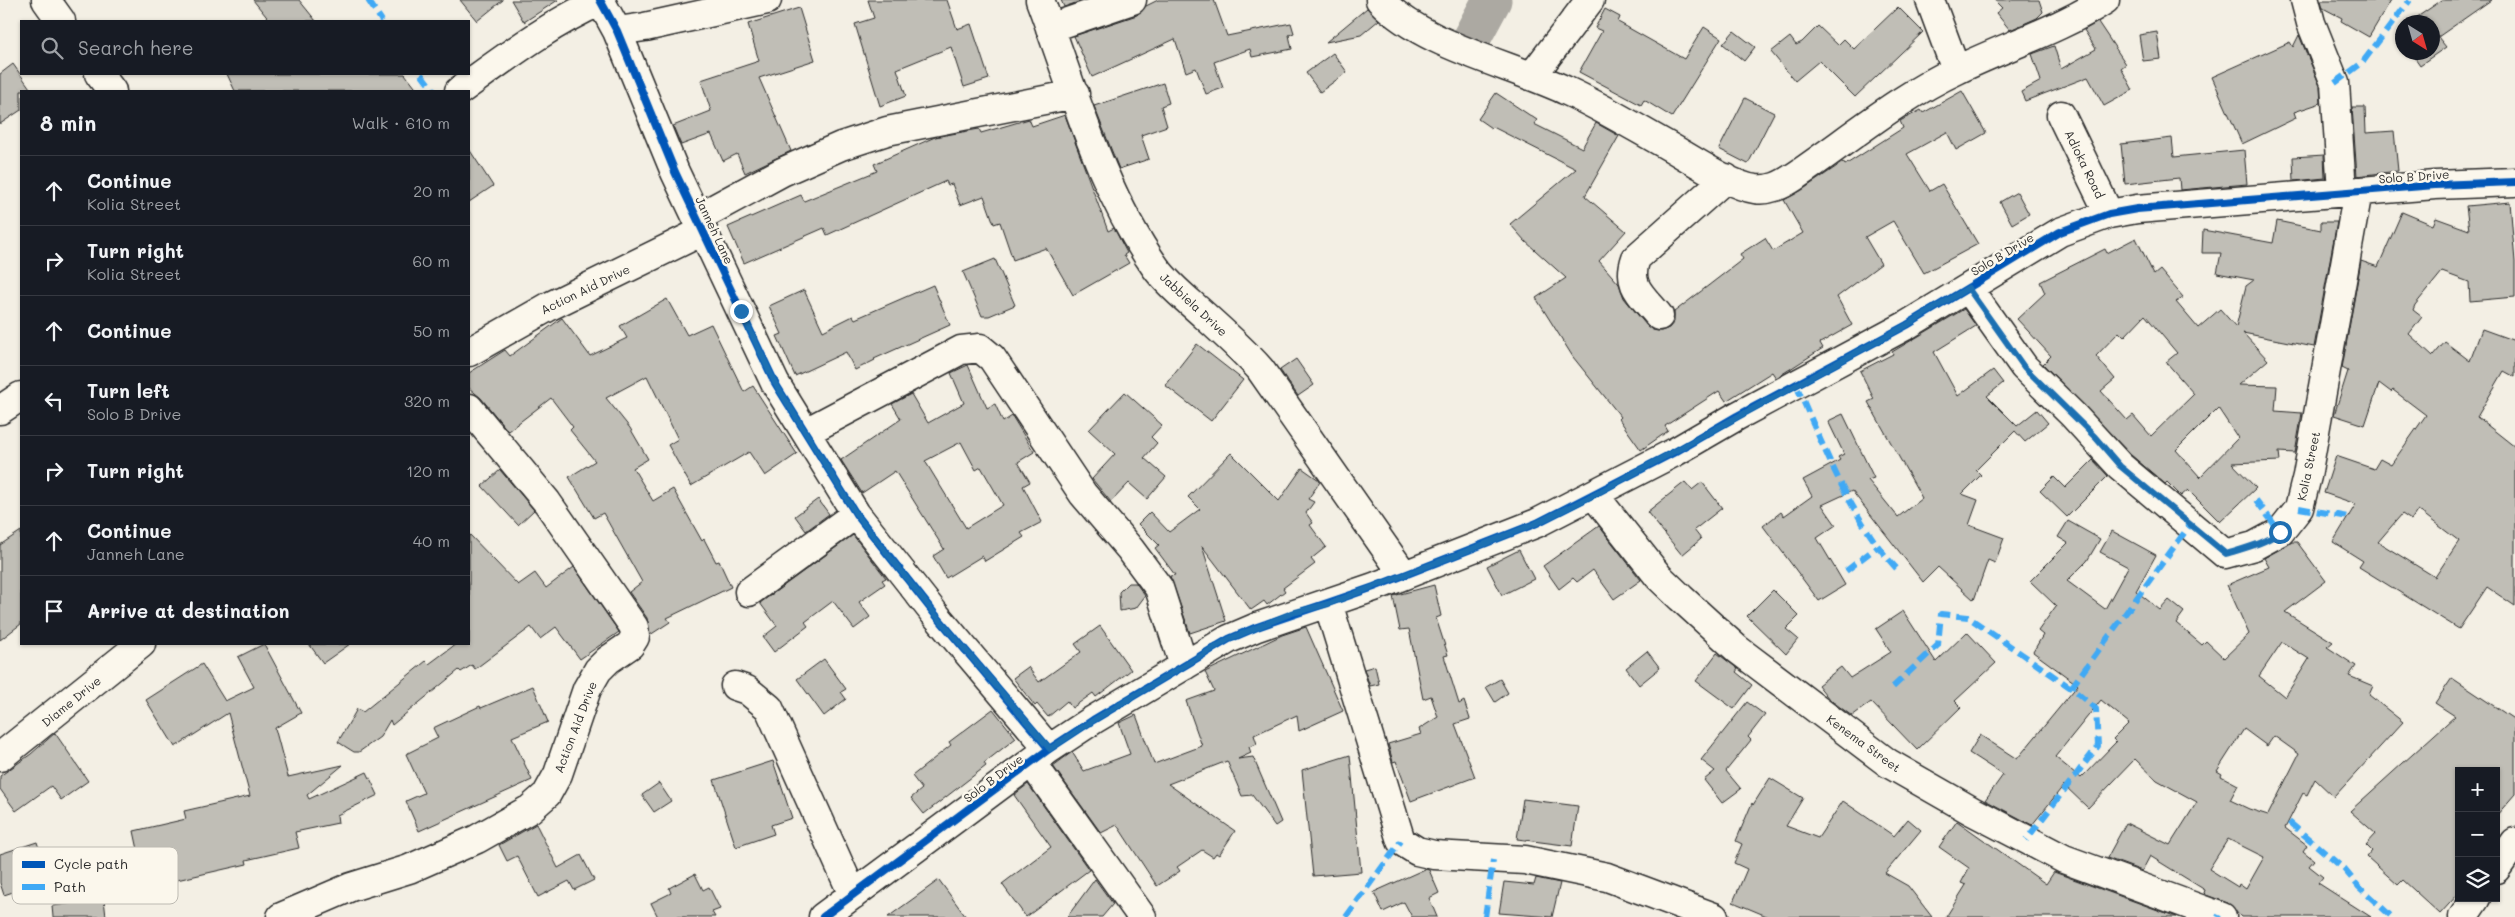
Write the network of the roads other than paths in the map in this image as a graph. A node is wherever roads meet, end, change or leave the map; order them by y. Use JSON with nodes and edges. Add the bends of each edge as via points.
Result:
{"nodes":[{"id":1,"x":46,"y":0,"type":"edge"},
{"id":2,"x":767,"y":0,"type":"edge"},
{"id":3,"x":1040,"y":0,"type":"edge"},
{"id":4,"x":1132,"y":0,"type":"edge"},
{"id":5,"x":1380,"y":0,"type":"edge"},
{"id":6,"x":1590,"y":0,"type":"edge"},
{"id":7,"x":1930,"y":0,"type":"edge"},
{"id":8,"x":2106,"y":0,"type":"edge"},
{"id":9,"x":2305,"y":0,"type":"edge"},
{"id":10,"x":600,"y":1,"type":"edge"},
{"id":11,"x":60,"y":20,"type":"edge"},
{"id":12,"x":1050,"y":28,"type":"junction"},
{"id":13,"x":617,"y":31,"type":"junction"},
{"id":14,"x":1956,"y":70,"type":"junction"},
{"id":15,"x":100,"y":75,"type":"edge"},
{"id":16,"x":1532,"y":76,"type":"junction"},
{"id":17,"x":111,"y":90,"type":"edge"},
{"id":18,"x":460,"y":90,"type":"edge"},
{"id":19,"x":1075,"y":94,"type":"junction"},
{"id":20,"x":2061,"y":115,"type":"dead end"},
{"id":21,"x":1726,"y":178,"type":"junction"},
{"id":22,"x":2515,"y":182,"type":"edge"},
{"id":23,"x":2350,"y":191,"type":"junction"},
{"id":24,"x":2110,"y":214,"type":"junction"},
{"id":25,"x":700,"y":225,"type":"junction"},
{"id":26,"x":1968,"y":288,"type":"junction"},
{"id":27,"x":1659,"y":316,"type":"dead end"},
{"id":28,"x":470,"y":351,"type":"edge"},
{"id":29,"x":20,"y":397,"type":"edge"},
{"id":30,"x":470,"y":409,"type":"edge"},
{"id":31,"x":0,"y":410,"type":"edge"},
{"id":32,"x":806,"y":432,"type":"junction"},
{"id":33,"x":1594,"y":495,"type":"junction"},
{"id":34,"x":856,"y":514,"type":"junction"},
{"id":35,"x":1404,"y":575,"type":"junction"},
{"id":36,"x":749,"y":592,"type":"dead end"},
{"id":37,"x":1328,"y":604,"type":"junction"},
{"id":38,"x":140,"y":645,"type":"edge"},
{"id":39,"x":1184,"y":666,"type":"junction"},
{"id":40,"x":735,"y":686,"type":"dead end"},
{"id":41,"x":1041,"y":756,"type":"junction"},
{"id":42,"x":0,"y":757,"type":"edge"},
{"id":43,"x":2515,"y":842,"type":"edge"},
{"id":44,"x":2500,"y":863,"type":"edge"},
{"id":45,"x":853,"y":895,"type":"junction"},
{"id":46,"x":2473,"y":902,"type":"edge"},
{"id":47,"x":281,"y":917,"type":"edge"},
{"id":48,"x":823,"y":917,"type":"edge"},
{"id":49,"x":1142,"y":917,"type":"edge"},
{"id":50,"x":1714,"y":917,"type":"edge"},
{"id":51,"x":2222,"y":917,"type":"edge"},
{"id":52,"x":2463,"y":917,"type":"edge"}],
"edges":[{"from":1,"to":11,"type":"street"},
{"from":2,"to":13,"type":"street"},
{"from":3,"to":12,"type":"street","name":"Jabbiela Drive"},
{"from":4,"to":12,"type":"street"},
{"from":5,"to":16,"type":"street","via":[[1413,26],[1450,45]]},
{"from":6,"to":16,"type":"street"},
{"from":7,"to":14,"type":"street"},
{"from":8,"to":14,"type":"street","via":[[2083,14]]},
{"from":9,"to":23,"type":"street","name":"Kolia Street","via":[[2335,84]]},
{"from":10,"to":13,"type":"street","name":"Janneh Lane"},
{"from":10,"to":18,"type":"street","via":[[537,35]]},
{"from":12,"to":19,"type":"street","name":"Jabbiela Drive"},
{"from":13,"to":25,"type":"street","name":"Janneh Lane"},
{"from":14,"to":21,"type":"street","via":[[1915,93],[1776,188],[1755,189]]},
{"from":15,"to":17,"type":"street"},
{"from":16,"to":21,"type":"street","via":[[1567,91]]},
{"from":19,"to":25,"type":"street","name":"Action Aid Drive","via":[[887,131],[841,146],[782,172]]},
{"from":19,"to":35,"type":"street","name":"Jabbiela Drive","via":[[1101,166],[1158,270],[1260,369]]},
{"from":20,"to":24,"type":"street","name":"Adioka Road"},
{"from":21,"to":27,"type":"street","via":[[1636,258],[1631,271],[1632,281]]},
{"from":22,"to":23,"type":"street","name":"Solo B Drive"},
{"from":23,"to":24,"type":"street","name":"Solo B Drive"},
{"from":23,"to":26,"type":"street","name":"Kolia Street","via":[[2307,476],[2298,508],[2280,532],[2270,539],[2226,554],[2120,466],[2024,367]]},
{"from":24,"to":26,"type":"street","name":"Solo B Drive","via":[[2060,232]]},
{"from":25,"to":28,"type":"street","name":"Action Aid Drive"},
{"from":25,"to":32,"type":"street","name":"Janneh Lane","via":[[775,383]]},
{"from":26,"to":33,"type":"street","name":"Solo B Drive","via":[[1907,325]]},
{"from":29,"to":31,"type":"street"},
{"from":30,"to":47,"type":"street","name":"Action Aid Drive","via":[[547,502],[634,627],[635,637],[630,645],[598,670],[587,689],[558,774],[547,794],[530,810],[477,839],[409,869],[351,888]]},
{"from":32,"to":34,"type":"street","name":"Janneh Lane"},
{"from":32,"to":39,"type":"street","via":[[961,350],[980,348],[992,358],[1084,494],[1130,548],[1158,588]]},
{"from":33,"to":35,"type":"street","name":"Solo B Drive","via":[[1537,523]]},
{"from":33,"to":51,"type":"street","name":"Kenema Street","via":[[1658,577],[1681,598],[1737,649],[1888,763],[2064,859]]},
{"from":34,"to":36,"type":"street"},
{"from":34,"to":41,"type":"street","name":"Janneh Lane"},
{"from":35,"to":37,"type":"street","name":"Solo B Drive"},
{"from":37,"to":39,"type":"street","name":"Solo B Drive","via":[[1229,639]]},
{"from":37,"to":50,"type":"street","via":[[1401,841],[1418,851],[1434,855],[1525,860],[1599,875]]},
{"from":38,"to":42,"type":"street","name":"Diame Drive"},
{"from":39,"to":41,"type":"street","name":"Solo B Drive"},
{"from":40,"to":45,"type":"street","via":[[747,690],[769,708]]},
{"from":41,"to":45,"type":"street","name":"Solo B Drive"},
{"from":41,"to":49,"type":"street","name":"Janneh Lane"},
{"from":43,"to":44,"type":"street"},
{"from":45,"to":48,"type":"street","name":"Solo B Drive"},
{"from":46,"to":52,"type":"street"}]}
